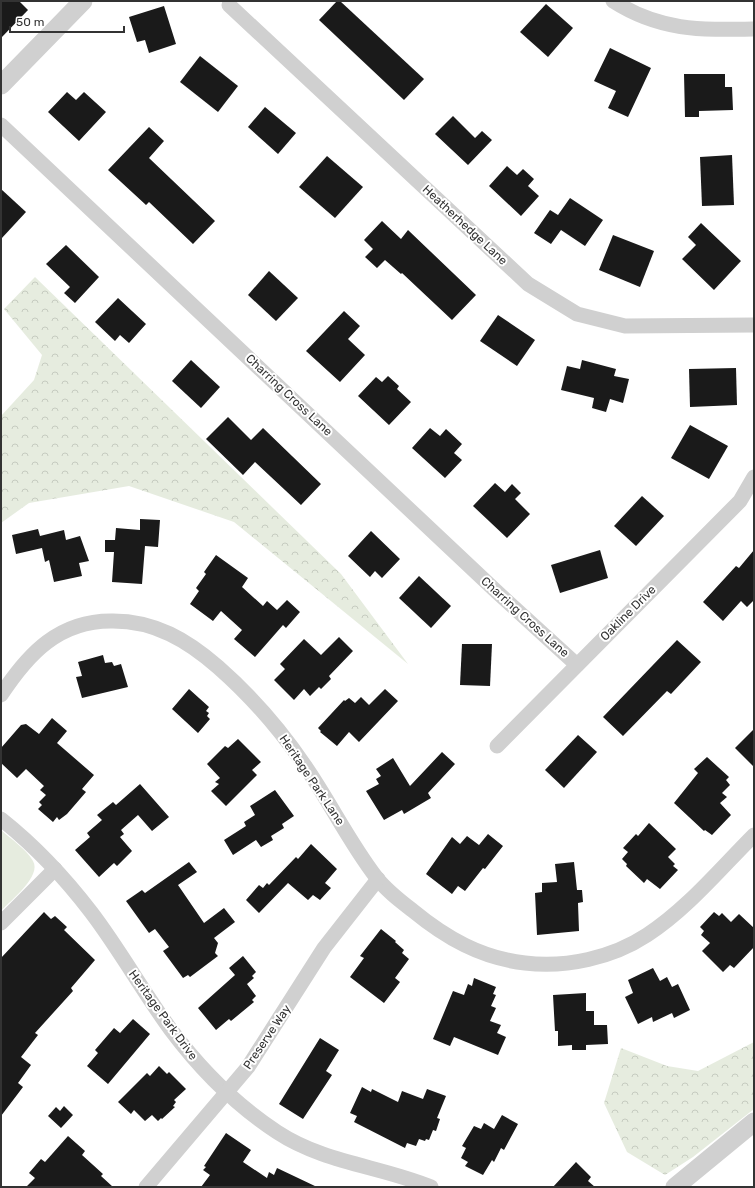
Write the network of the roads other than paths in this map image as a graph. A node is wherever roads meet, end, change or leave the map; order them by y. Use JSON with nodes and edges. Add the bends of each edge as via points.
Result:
{"nodes":[{"id":1,"x":83,"y":1,"type":"edge"},
{"id":2,"x":613,"y":1,"type":"edge"},
{"id":3,"x":229,"y":5,"type":"dead end"},
{"id":4,"x":754,"y":28,"type":"edge"},
{"id":5,"x":1,"y":85,"type":"edge"},
{"id":6,"x":1,"y":125,"type":"edge"},
{"id":7,"x":754,"y":325,"type":"edge"},
{"id":8,"x":754,"y":477,"type":"edge"},
{"id":9,"x":577,"y":665,"type":"junction"},
{"id":10,"x":1,"y":695,"type":"edge"},
{"id":11,"x":497,"y":746,"type":"dead end"},
{"id":12,"x":1,"y":819,"type":"edge"},
{"id":13,"x":754,"y":835,"type":"edge"},
{"id":14,"x":55,"y":869,"type":"junction"},
{"id":15,"x":378,"y":879,"type":"junction"},
{"id":16,"x":1,"y":923,"type":"edge"},
{"id":17,"x":226,"y":1094,"type":"junction"},
{"id":18,"x":754,"y":1122,"type":"edge"},
{"id":19,"x":146,"y":1187,"type":"edge"},
{"id":20,"x":431,"y":1187,"type":"edge"},
{"id":21,"x":675,"y":1187,"type":"edge"}],
"edges":[{"from":1,"to":5,"type":"street"},
{"from":2,"to":4,"type":"street","via":[[651,21],[677,26],[700,30]]},
{"from":3,"to":7,"type":"street","name":"Heatherhedge Lane","via":[[528,284],[552,299],[577,314],[626,326]]},
{"from":6,"to":9,"type":"street","name":"Charring Cross Lane"},
{"from":8,"to":9,"type":"street","name":"Oakline Drive","via":[[740,501]]},
{"from":9,"to":11,"type":"street","name":"Oakline Drive"},
{"from":10,"to":15,"type":"street","name":"Heritage Park Lane","via":[[33,652],[58,635],[79,625],[100,620],[128,621],[172,634],[197,649],[225,674],[254,701],[277,728],[305,765]]},
{"from":12,"to":14,"type":"street","name":"Heritage Park Drive"},
{"from":13,"to":15,"type":"street","name":"Heritage Park Lane","via":[[691,898],[647,935],[604,955],[565,965],[508,961],[453,941],[398,899]]},
{"from":14,"to":16,"type":"street"},
{"from":14,"to":17,"type":"street","name":"Heritage Park Drive","via":[[92,914],[172,1031]]},
{"from":15,"to":17,"type":"street","name":"Preserve Way","via":[[324,948],[248,1067]]},
{"from":17,"to":19,"type":"street","name":"Preserve Way"},
{"from":17,"to":20,"type":"street","name":"Heritage Park Drive","via":[[256,1117],[303,1146],[324,1155]]},
{"from":18,"to":21,"type":"street"}]}
